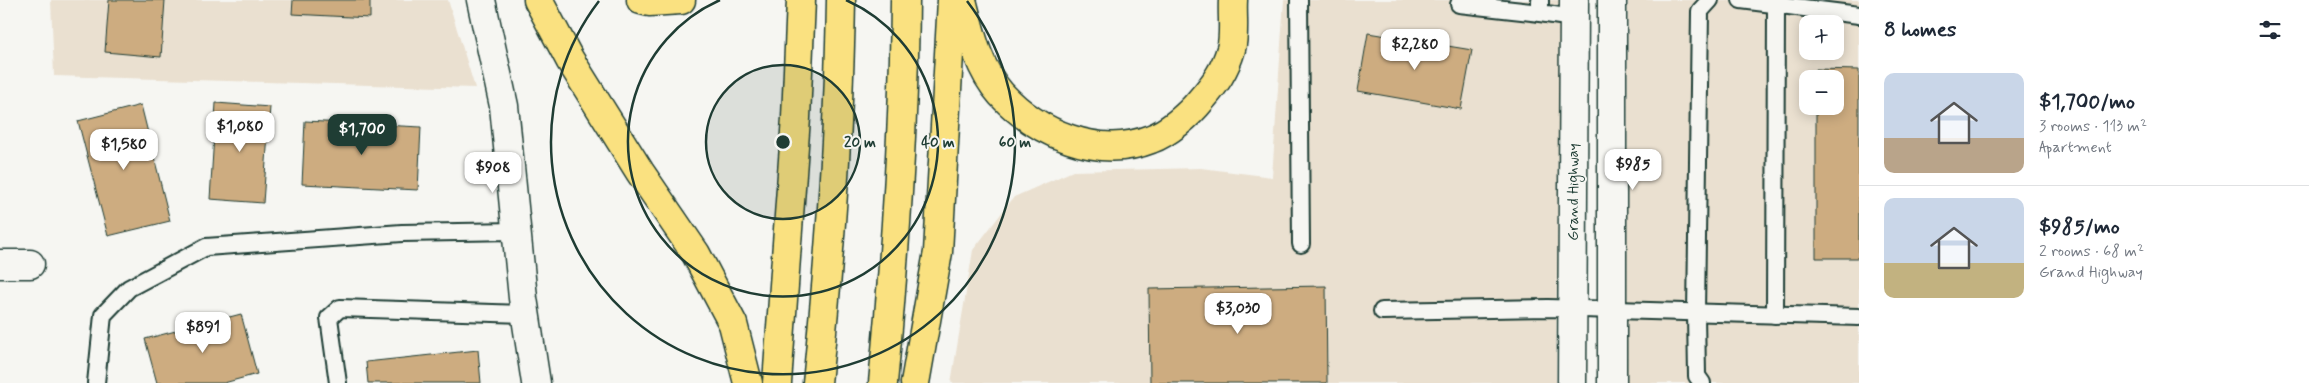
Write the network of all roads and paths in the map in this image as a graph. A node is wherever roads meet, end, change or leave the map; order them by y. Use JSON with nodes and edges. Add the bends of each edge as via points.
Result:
{"nodes":[{"id":1,"x":481,"y":0,"type":"edge"},
{"id":2,"x":538,"y":0,"type":"edge"},
{"id":3,"x":641,"y":0,"type":"edge"},
{"id":4,"x":681,"y":0,"type":"edge"},
{"id":5,"x":801,"y":0,"type":"edge"},
{"id":6,"x":841,"y":0,"type":"edge"},
{"id":7,"x":905,"y":0,"type":"edge"},
{"id":8,"x":952,"y":0,"type":"edge"},
{"id":9,"x":962,"y":0,"type":"edge"},
{"id":10,"x":1232,"y":0,"type":"edge"},
{"id":11,"x":1300,"y":0,"type":"edge"},
{"id":12,"x":1612,"y":0,"type":"edge"},
{"id":13,"x":1710,"y":0,"type":"edge"},
{"id":14,"x":1741,"y":0,"type":"edge"},
{"id":15,"x":1459,"y":4,"type":"dead end"},
{"id":16,"x":1776,"y":4,"type":"junction"},
{"id":17,"x":1540,"y":7,"type":"edge"},
{"id":18,"x":1574,"y":9,"type":"edge"},
{"id":19,"x":1859,"y":16,"type":"edge"},
{"id":20,"x":518,"y":231,"type":"junction"},
{"id":21,"x":1301,"y":244,"type":"dead end"},
{"id":22,"x":0,"y":264,"type":"edge"},
{"id":23,"x":30,"y":264,"type":"dead end"},
{"id":24,"x":1573,"y":308,"type":"junction"},
{"id":25,"x":1612,"y":309,"type":"junction"},
{"id":26,"x":1382,"y":311,"type":"dead end"},
{"id":27,"x":1696,"y":313,"type":"junction"},
{"id":28,"x":526,"y":314,"type":"junction"},
{"id":29,"x":1775,"y":315,"type":"junction"},
{"id":30,"x":1859,"y":317,"type":"edge"},
{"id":31,"x":96,"y":383,"type":"edge"},
{"id":32,"x":338,"y":383,"type":"edge"},
{"id":33,"x":536,"y":383,"type":"edge"},
{"id":34,"x":748,"y":383,"type":"edge"},
{"id":35,"x":778,"y":383,"type":"edge"},
{"id":36,"x":818,"y":383,"type":"edge"},
{"id":37,"x":883,"y":383,"type":"edge"},
{"id":38,"x":915,"y":383,"type":"edge"},
{"id":39,"x":1572,"y":383,"type":"edge"},
{"id":40,"x":1612,"y":383,"type":"edge"},
{"id":41,"x":1702,"y":383,"type":"edge"}],
"edges":[{"from":1,"to":20,"type":"street","via":[[504,106]]},
{"from":2,"to":34,"type":"highway","via":[[570,60],[696,254],[733,324]]},
{"from":3,"to":4,"type":"highway"},
{"from":5,"to":35,"type":"highway"},
{"from":6,"to":36,"type":"highway","via":[[840,72]]},
{"from":7,"to":37,"type":"highway","via":[[904,81]]},
{"from":8,"to":38,"type":"highway","via":[[938,252]]},
{"from":9,"to":10,"type":"highway","via":[[976,52],[1000,92],[1033,123],[1069,140],[1116,147],[1151,139],[1189,115],[1220,79],[1232,47]]},
{"from":11,"to":21,"type":"lane"},
{"from":12,"to":25,"type":"street"},
{"from":13,"to":27,"type":"lane","via":[[1700,11]]},
{"from":14,"to":16,"type":"lane"},
{"from":15,"to":17,"type":"lane"},
{"from":16,"to":19,"type":"lane"},
{"from":16,"to":29,"type":"lane"},
{"from":17,"to":18,"type":"lane"},
{"from":18,"to":24,"type":"street","name":"Grand Highway"},
{"from":20,"to":28,"type":"street"},
{"from":20,"to":31,"type":"lane","via":[[402,233],[206,248],[129,288],[103,315]]},
{"from":22,"to":23,"type":"street"},
{"from":24,"to":25,"type":"lane"},
{"from":24,"to":26,"type":"lane"},
{"from":24,"to":39,"type":"street","name":"Grand Highway"},
{"from":25,"to":27,"type":"lane"},
{"from":25,"to":40,"type":"street"},
{"from":27,"to":29,"type":"lane"},
{"from":27,"to":41,"type":"lane","via":[[1697,376]]},
{"from":28,"to":32,"type":"lane","via":[[340,308],[329,318]]},
{"from":28,"to":33,"type":"street"},
{"from":29,"to":30,"type":"lane"}]}
